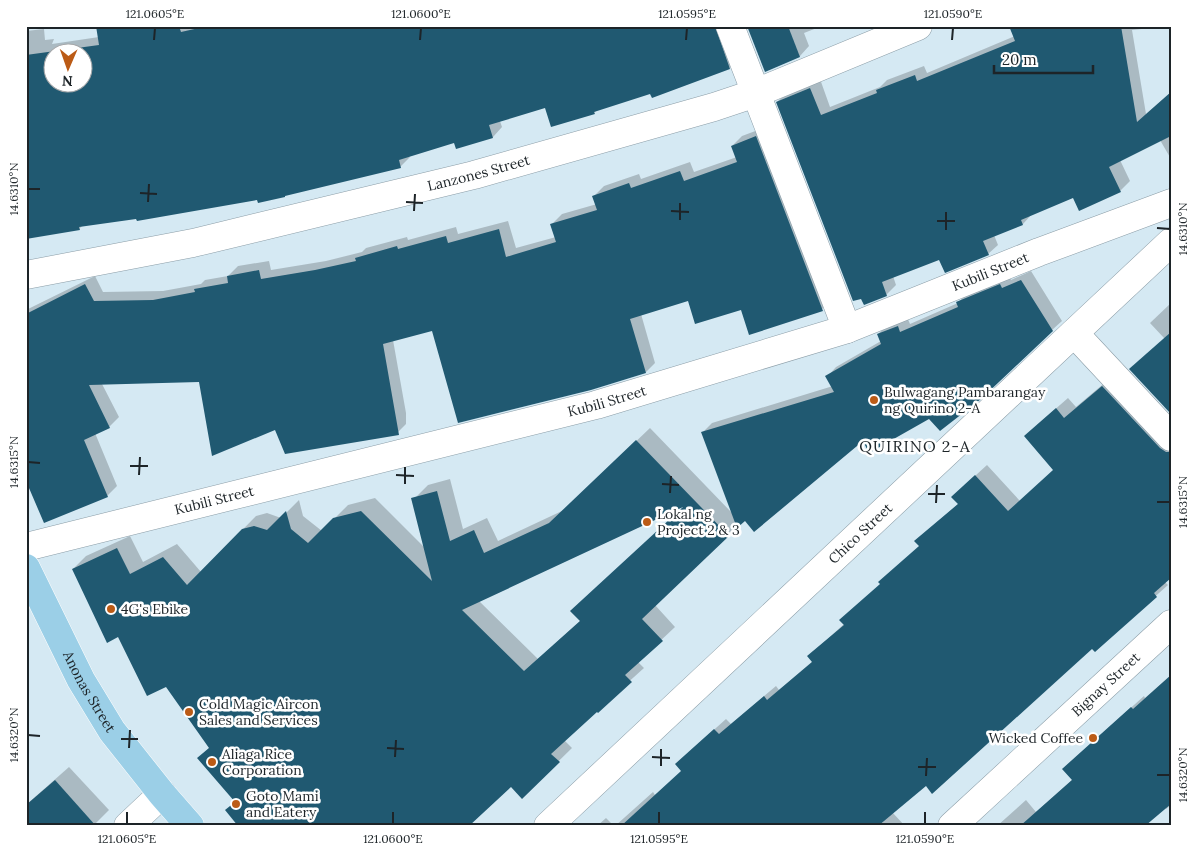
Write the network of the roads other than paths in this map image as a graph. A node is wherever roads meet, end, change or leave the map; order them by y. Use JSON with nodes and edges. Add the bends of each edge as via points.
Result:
{"nodes":[{"id":1,"x":730,"y":26,"type":"edge"},
{"id":2,"x":918,"y":26,"type":"edge"},
{"id":3,"x":756,"y":92,"type":"junction"},
{"id":4,"x":1171,"y":203,"type":"edge"},
{"id":5,"x":1171,"y":242,"type":"edge"},
{"id":6,"x":26,"y":275,"type":"edge"},
{"id":7,"x":847,"y":329,"type":"junction"},
{"id":8,"x":1074,"y":333,"type":"junction"},
{"id":9,"x":1171,"y":437,"type":"edge"},
{"id":10,"x":26,"y":547,"type":"edge"},
{"id":11,"x":26,"y":568,"type":"edge"},
{"id":12,"x":1171,"y":624,"type":"edge"},
{"id":13,"x":162,"y":794,"type":"junction"},
{"id":14,"x":128,"y":826,"type":"edge"},
{"id":15,"x":190,"y":826,"type":"edge"},
{"id":16,"x":548,"y":826,"type":"edge"},
{"id":17,"x":952,"y":826,"type":"edge"}],
"edges":[{"from":1,"to":3,"type":"street"},
{"from":2,"to":3,"type":"street","name":"Lanzones Street"},
{"from":3,"to":6,"type":"street","name":"Lanzones Street","via":[[714,107],[474,175],[193,243]]},
{"from":3,"to":7,"type":"street"},
{"from":4,"to":7,"type":"street","name":"Kubili Street"},
{"from":5,"to":8,"type":"street","name":"Chico Street"},
{"from":7,"to":10,"type":"street","name":"Kubili Street","via":[[596,405]]},
{"from":8,"to":9,"type":"street"},
{"from":8,"to":16,"type":"street","name":"Chico Street"},
{"from":11,"to":13,"type":"main road","name":"Anonas Street","via":[[81,680],[112,731]]},
{"from":12,"to":17,"type":"street","name":"Bignay Street"},
{"from":13,"to":14,"type":"street"},
{"from":13,"to":15,"type":"main road","name":"Anonas Street"}]}
